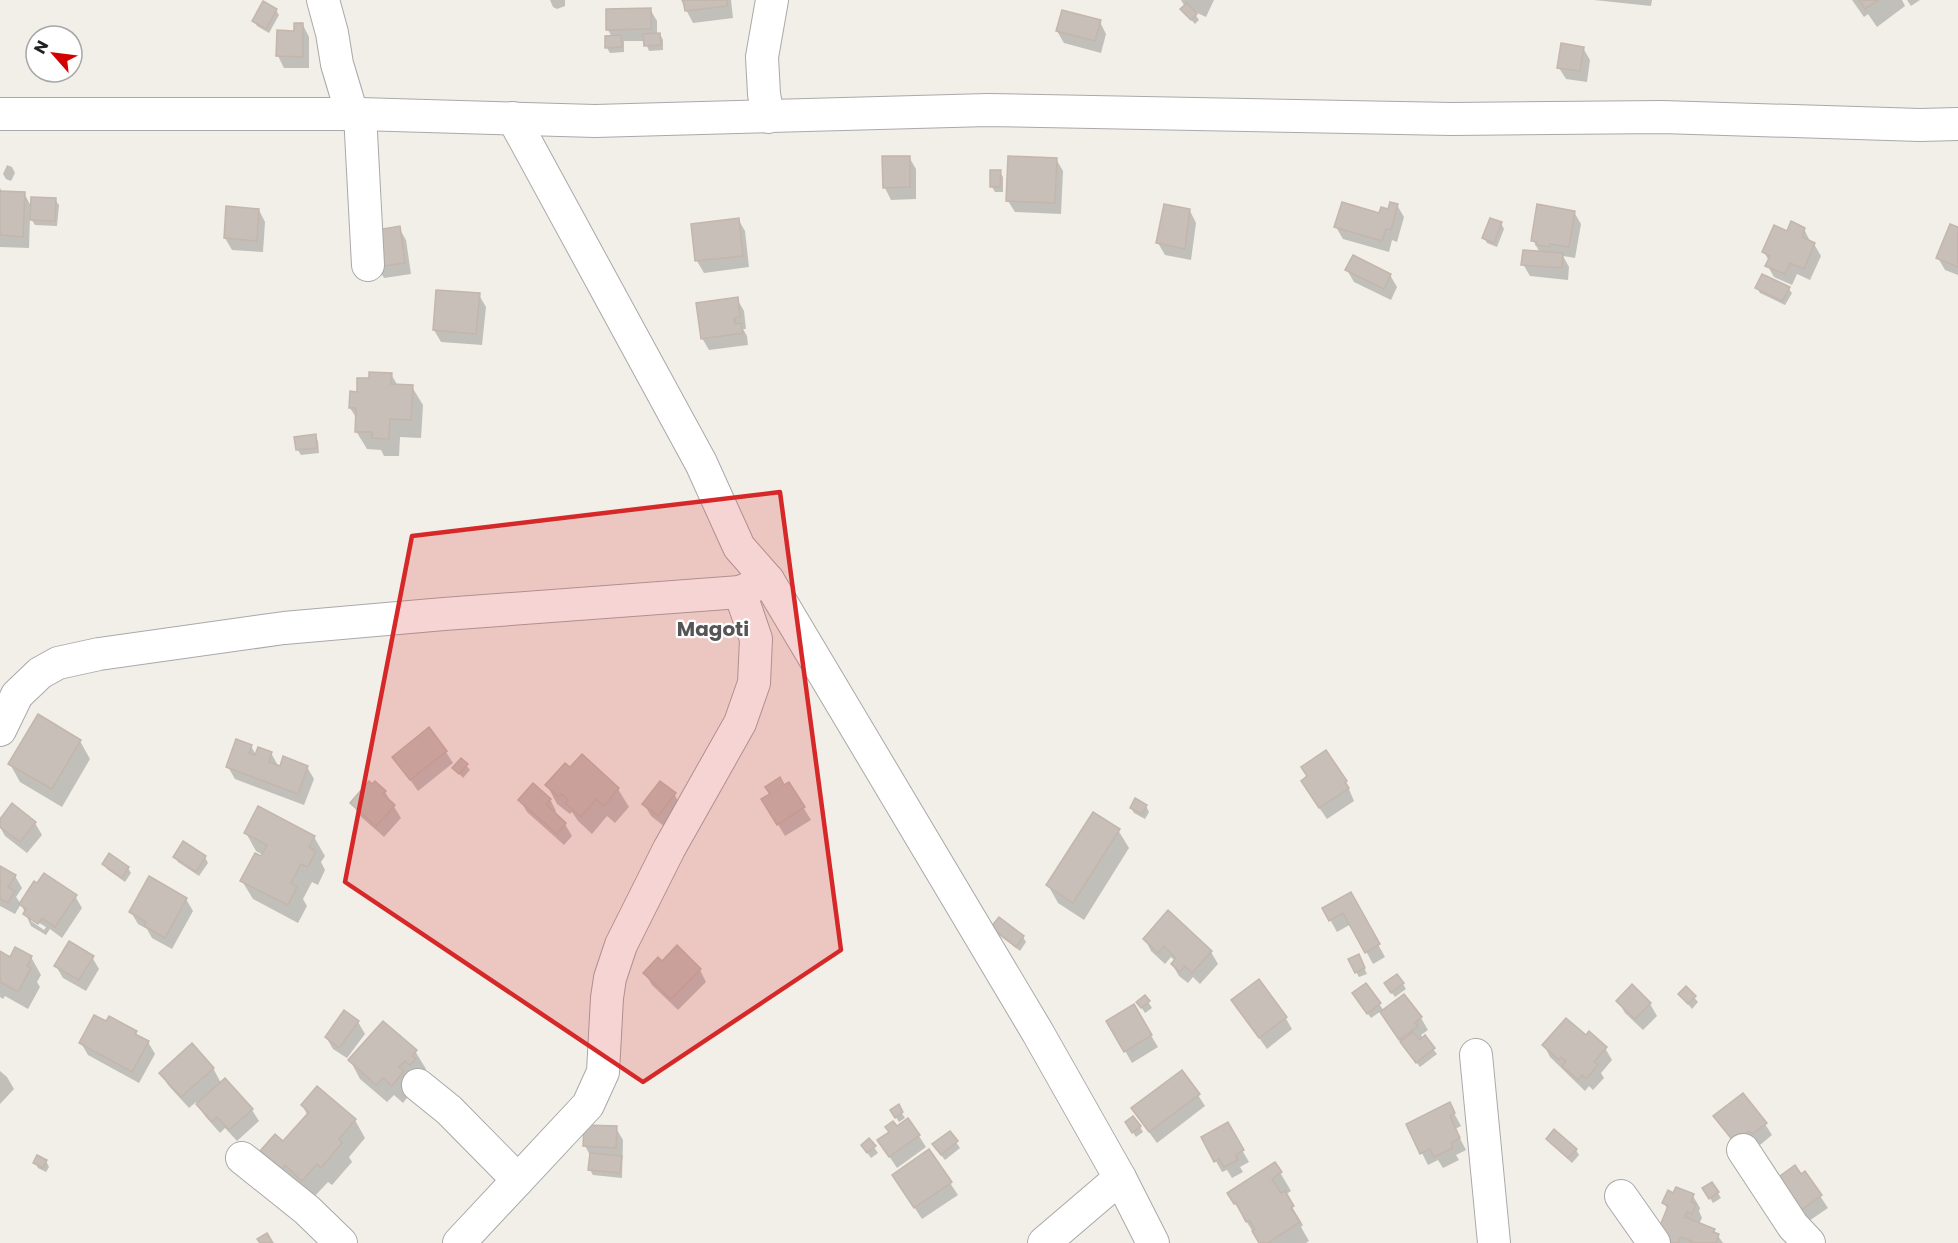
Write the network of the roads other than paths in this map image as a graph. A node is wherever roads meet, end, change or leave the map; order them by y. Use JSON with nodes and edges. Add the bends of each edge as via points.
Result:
{"nodes":[{"id":1,"x":323,"y":0,"type":"edge"},
{"id":2,"x":772,"y":0,"type":"edge"},
{"id":3,"x":0,"y":114,"type":"edge"},
{"id":4,"x":356,"y":114,"type":"junction"},
{"id":5,"x":768,"y":117,"type":"junction"},
{"id":6,"x":513,"y":118,"type":"junction"},
{"id":7,"x":1958,"y":124,"type":"edge"},
{"id":8,"x":368,"y":265,"type":"dead end"},
{"id":9,"x":768,"y":580,"type":"junction"},
{"id":10,"x":740,"y":592,"type":"junction"},
{"id":11,"x":0,"y":730,"type":"edge"},
{"id":12,"x":1476,"y":1055,"type":"dead end"},
{"id":13,"x":418,"y":1085,"type":"dead end"},
{"id":14,"x":1743,"y":1150,"type":"dead end"},
{"id":15,"x":242,"y":1158,"type":"dead end"},
{"id":16,"x":1120,"y":1178,"type":"junction"},
{"id":17,"x":518,"y":1180,"type":"junction"},
{"id":18,"x":1621,"y":1196,"type":"dead end"},
{"id":19,"x":341,"y":1243,"type":"edge"},
{"id":20,"x":459,"y":1243,"type":"edge"},
{"id":21,"x":1044,"y":1243,"type":"edge"},
{"id":22,"x":1153,"y":1243,"type":"edge"},
{"id":23,"x":1494,"y":1243,"type":"edge"},
{"id":24,"x":1653,"y":1243,"type":"edge"},
{"id":25,"x":1809,"y":1243,"type":"edge"}],
"edges":[{"from":1,"to":4,"type":"street","via":[[337,64]]},
{"from":2,"to":5,"type":"street","via":[[762,57]]},
{"from":3,"to":4,"type":"street"},
{"from":4,"to":6,"type":"street"},
{"from":4,"to":8,"type":"street"},
{"from":5,"to":6,"type":"street","via":[[595,122]]},
{"from":5,"to":7,"type":"street","via":[[988,110]]},
{"from":6,"to":9,"type":"street","via":[[701,463],[739,548]]},
{"from":9,"to":10,"type":"street"},
{"from":9,"to":16,"type":"street","via":[[1038,1032]]},
{"from":10,"to":11,"type":"street","via":[[284,628],[99,654],[58,663],[40,673],[16,694]]},
{"from":10,"to":17,"type":"street","via":[[756,639],[755,674],[749,699],[621,945],[606,998],[604,1065],[598,1087],[588,1105]]},
{"from":12,"to":23,"type":"street"},
{"from":13,"to":17,"type":"street","via":[[449,1110]]},
{"from":14,"to":25,"type":"street","via":[[1793,1226]]},
{"from":15,"to":19,"type":"street"},
{"from":16,"to":21,"type":"street"},
{"from":16,"to":22,"type":"street"},
{"from":17,"to":20,"type":"street"},
{"from":18,"to":24,"type":"street"}]}
